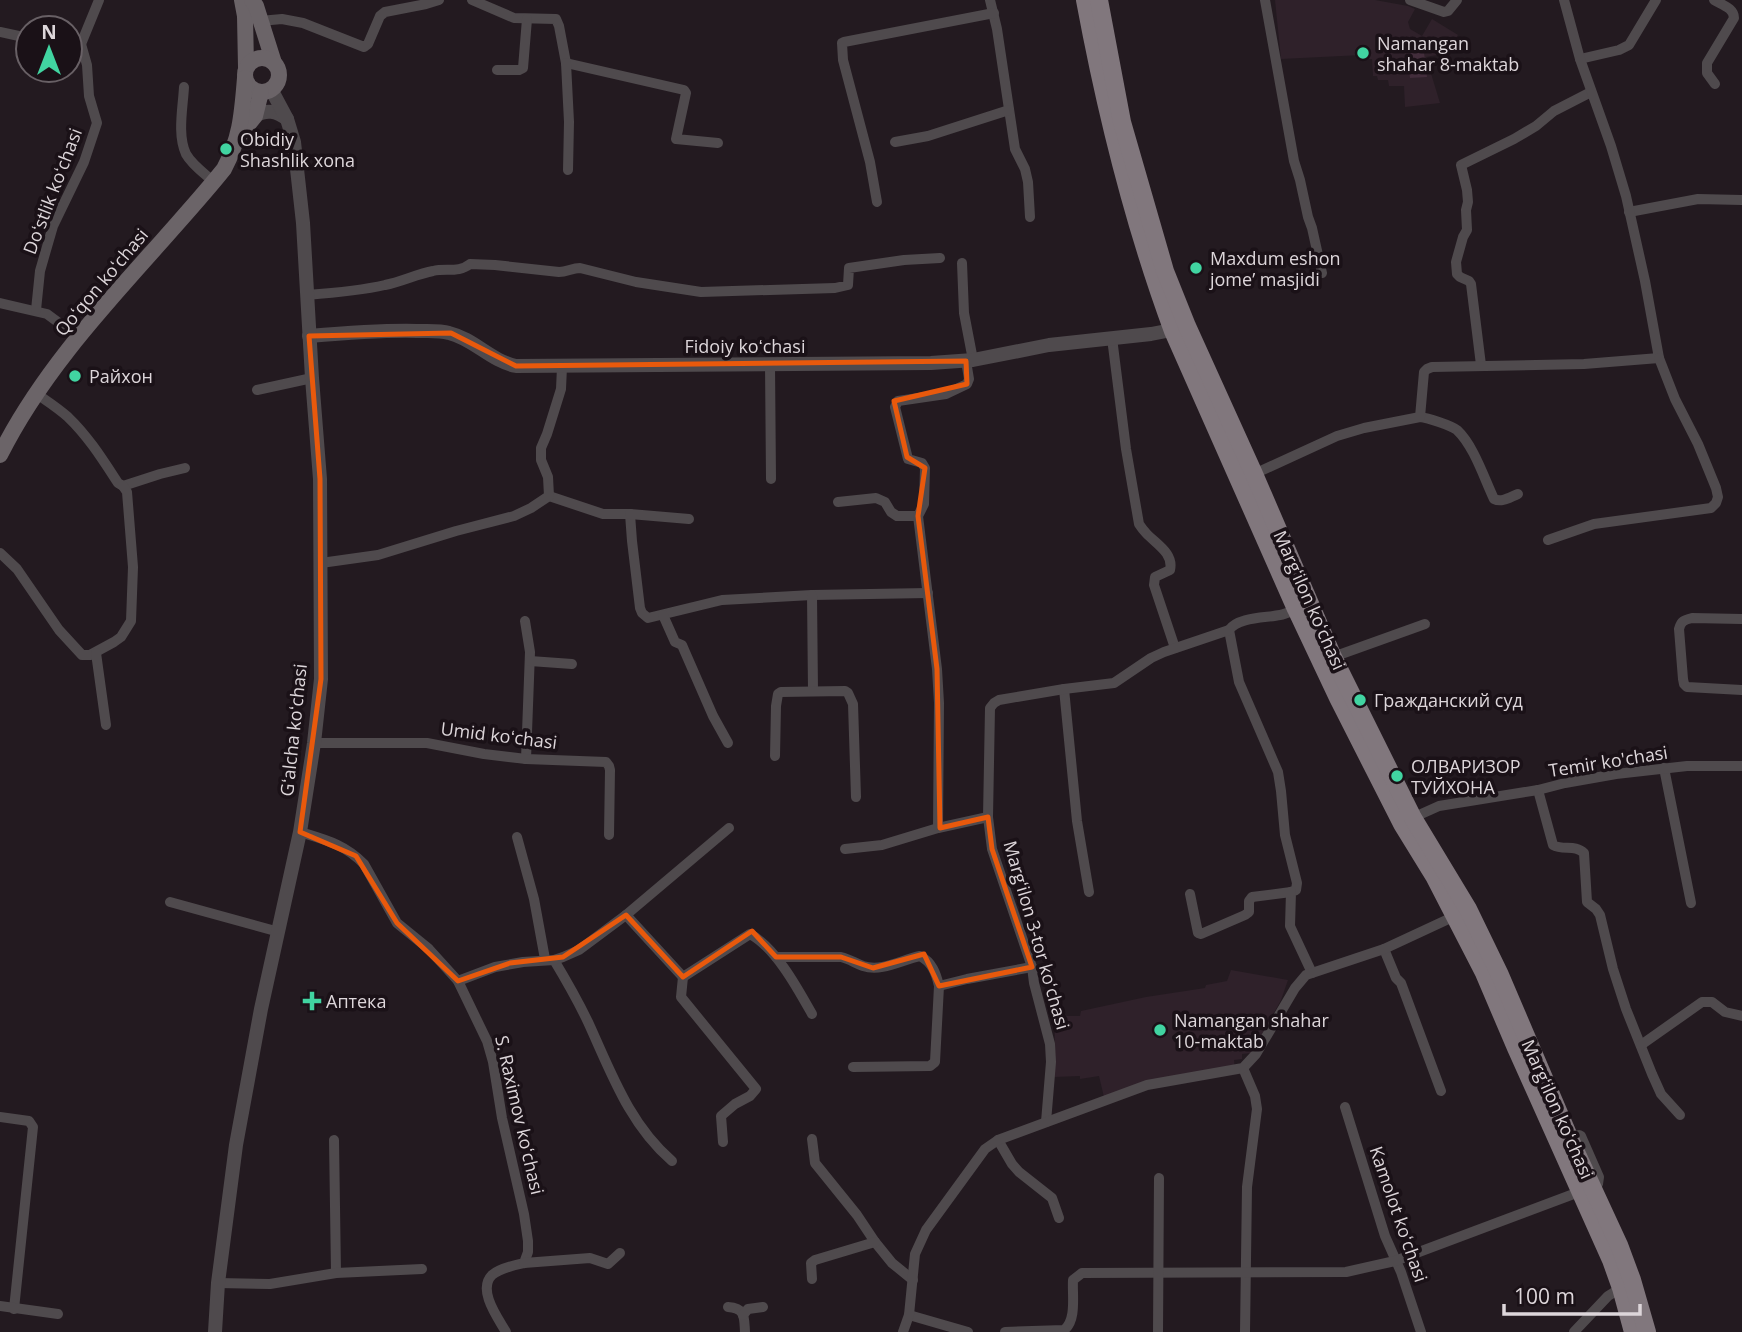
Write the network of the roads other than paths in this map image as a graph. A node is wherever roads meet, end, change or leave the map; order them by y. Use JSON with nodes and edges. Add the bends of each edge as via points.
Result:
{"nodes":[{"id":1,"x":99,"y":0,"type":"edge"},
{"id":2,"x":243,"y":0,"type":"edge"},
{"id":3,"x":252,"y":0,"type":"edge"},
{"id":4,"x":439,"y":0,"type":"edge"},
{"id":5,"x":472,"y":0,"type":"edge"},
{"id":6,"x":990,"y":0,"type":"edge"},
{"id":7,"x":1085,"y":0,"type":"edge"},
{"id":8,"x":1099,"y":0,"type":"edge"},
{"id":9,"x":1265,"y":0,"type":"edge"},
{"id":10,"x":1410,"y":0,"type":"edge"},
{"id":11,"x":1457,"y":0,"type":"edge"},
{"id":12,"x":1564,"y":0,"type":"edge"},
{"id":13,"x":1656,"y":0,"type":"edge"},
{"id":14,"x":1714,"y":0,"type":"edge"},
{"id":15,"x":995,"y":13,"type":"junction"},
{"id":16,"x":527,"y":19,"type":"junction"},
{"id":17,"x":260,"y":21,"type":"junction"},
{"id":18,"x":84,"y":29,"type":"edge"},
{"id":19,"x":84,"y":59,"type":"edge"},
{"id":20,"x":1580,"y":60,"type":"junction"},
{"id":21,"x":274,"y":63,"type":"junction"},
{"id":22,"x":566,"y":63,"type":"junction"},
{"id":23,"x":497,"y":70,"type":"dead end"},
{"id":24,"x":245,"y":73,"type":"junction"},
{"id":25,"x":1715,"y":84,"type":"dead end"},
{"id":26,"x":184,"y":87,"type":"dead end"},
{"id":27,"x":266,"y":90,"type":"junction"},
{"id":28,"x":1591,"y":92,"type":"junction"},
{"id":29,"x":1009,"y":110,"type":"junction"},
{"id":30,"x":255,"y":116,"type":"junction"},
{"id":31,"x":287,"y":118,"type":"junction"},
{"id":32,"x":238,"y":138,"type":"junction"},
{"id":33,"x":718,"y":142,"type":"dead end"},
{"id":34,"x":895,"y":142,"type":"dead end"},
{"id":35,"x":568,"y":170,"type":"dead end"},
{"id":36,"x":214,"y":182,"type":"junction"},
{"id":37,"x":1742,"y":200,"type":"edge"},
{"id":38,"x":877,"y":202,"type":"dead end"},
{"id":39,"x":1629,"y":212,"type":"junction"},
{"id":40,"x":1030,"y":217,"type":"dead end"},
{"id":41,"x":940,"y":258,"type":"dead end"},
{"id":42,"x":962,"y":263,"type":"dead end"},
{"id":43,"x":1322,"y":273,"type":"dead end"},
{"id":44,"x":307,"y":295,"type":"junction"},
{"id":45,"x":0,"y":303,"type":"edge"},
{"id":46,"x":36,"y":310,"type":"junction"},
{"id":47,"x":1180,"y":329,"type":"junction"},
{"id":48,"x":309,"y":336,"type":"junction"},
{"id":49,"x":78,"y":337,"type":"junction"},
{"id":50,"x":1112,"y":338,"type":"junction"},
{"id":51,"x":1659,"y":358,"type":"junction"},
{"id":52,"x":969,"y":360,"type":"junction"},
{"id":53,"x":770,"y":365,"type":"junction"},
{"id":54,"x":1481,"y":365,"type":"junction"},
{"id":55,"x":562,"y":367,"type":"junction"},
{"id":56,"x":312,"y":378,"type":"junction"},
{"id":57,"x":257,"y":390,"type":"dead end"},
{"id":58,"x":37,"y":394,"type":"junction"},
{"id":59,"x":1420,"y":417,"type":"junction"},
{"id":60,"x":0,"y":455,"type":"edge"},
{"id":61,"x":185,"y":468,"type":"dead end"},
{"id":62,"x":1254,"y":474,"type":"junction"},
{"id":63,"x":771,"y":479,"type":"dead end"},
{"id":64,"x":123,"y":486,"type":"junction"},
{"id":65,"x":1518,"y":494,"type":"dead end"},
{"id":66,"x":549,"y":496,"type":"junction"},
{"id":67,"x":838,"y":502,"type":"dead end"},
{"id":68,"x":630,"y":514,"type":"junction"},
{"id":69,"x":918,"y":516,"type":"junction"},
{"id":70,"x":689,"y":519,"type":"dead end"},
{"id":71,"x":1548,"y":540,"type":"dead end"},
{"id":72,"x":0,"y":553,"type":"edge"},
{"id":73,"x":321,"y":563,"type":"junction"},
{"id":74,"x":928,"y":593,"type":"junction"},
{"id":75,"x":812,"y":595,"type":"junction"},
{"id":76,"x":1296,"y":609,"type":"junction"},
{"id":77,"x":663,"y":615,"type":"junction"},
{"id":78,"x":1742,"y":619,"type":"edge"},
{"id":79,"x":525,"y":621,"type":"dead end"},
{"id":80,"x":1425,"y":624,"type":"dead end"},
{"id":81,"x":1229,"y":630,"type":"junction"},
{"id":82,"x":1175,"y":648,"type":"junction"},
{"id":83,"x":96,"y":653,"type":"junction"},
{"id":84,"x":1333,"y":657,"type":"junction"},
{"id":85,"x":530,"y":661,"type":"junction"},
{"id":86,"x":572,"y":664,"type":"dead end"},
{"id":87,"x":1064,"y":689,"type":"junction"},
{"id":88,"x":1742,"y":690,"type":"edge"},
{"id":89,"x":813,"y":691,"type":"junction"},
{"id":90,"x":106,"y":725,"type":"dead end"},
{"id":91,"x":314,"y":743,"type":"junction"},
{"id":92,"x":728,"y":743,"type":"dead end"},
{"id":93,"x":775,"y":757,"type":"dead end"},
{"id":94,"x":526,"y":759,"type":"junction"},
{"id":95,"x":1742,"y":766,"type":"edge"},
{"id":96,"x":1664,"y":768,"type":"junction"},
{"id":97,"x":1538,"y":790,"type":"junction"},
{"id":98,"x":856,"y":797,"type":"dead end"},
{"id":99,"x":988,"y":817,"type":"junction"},
{"id":100,"x":1408,"y":821,"type":"junction"},
{"id":101,"x":729,"y":828,"type":"dead end"},
{"id":102,"x":938,"y":828,"type":"junction"},
{"id":103,"x":300,"y":832,"type":"junction"},
{"id":104,"x":609,"y":835,"type":"dead end"},
{"id":105,"x":517,"y":837,"type":"dead end"},
{"id":106,"x":845,"y":849,"type":"dead end"},
{"id":107,"x":1089,"y":892,"type":"dead end"},
{"id":108,"x":1291,"y":892,"type":"junction"},
{"id":109,"x":1190,"y":894,"type":"dead end"},
{"id":110,"x":170,"y":902,"type":"dead end"},
{"id":111,"x":1691,"y":903,"type":"dead end"},
{"id":112,"x":626,"y":915,"type":"junction"},
{"id":113,"x":1455,"y":916,"type":"junction"},
{"id":114,"x":279,"y":932,"type":"junction"},
{"id":115,"x":1384,"y":949,"type":"junction"},
{"id":116,"x":776,"y":957,"type":"junction"},
{"id":117,"x":549,"y":959,"type":"junction"},
{"id":118,"x":1031,"y":967,"type":"junction"},
{"id":119,"x":1312,"y":973,"type":"junction"},
{"id":120,"x":683,"y":977,"type":"junction"},
{"id":121,"x":458,"y":981,"type":"junction"},
{"id":122,"x":939,"y":986,"type":"junction"},
{"id":123,"x":812,"y":1014,"type":"dead end"},
{"id":124,"x":1742,"y":1016,"type":"edge"},
{"id":125,"x":1641,"y":1045,"type":"junction"},
{"id":126,"x":853,"y":1067,"type":"dead end"},
{"id":127,"x":1243,"y":1068,"type":"junction"},
{"id":128,"x":1441,"y":1091,"type":"dead end"},
{"id":129,"x":1345,"y":1107,"type":"dead end"},
{"id":130,"x":1680,"y":1115,"type":"dead end"},
{"id":131,"x":0,"y":1117,"type":"edge"},
{"id":132,"x":1046,"y":1122,"type":"junction"},
{"id":133,"x":812,"y":1139,"type":"dead end"},
{"id":134,"x":334,"y":1140,"type":"dead end"},
{"id":135,"x":998,"y":1140,"type":"junction"},
{"id":136,"x":723,"y":1142,"type":"dead end"},
{"id":137,"x":672,"y":1161,"type":"dead end"},
{"id":138,"x":1159,"y":1178,"type":"dead end"},
{"id":139,"x":1586,"y":1190,"type":"junction"},
{"id":140,"x":1059,"y":1218,"type":"dead end"},
{"id":141,"x":875,"y":1242,"type":"junction"},
{"id":142,"x":620,"y":1253,"type":"dead end"},
{"id":143,"x":1395,"y":1261,"type":"junction"},
{"id":144,"x":524,"y":1263,"type":"junction"},
{"id":145,"x":422,"y":1269,"type":"dead end"},
{"id":146,"x":1157,"y":1272,"type":"junction"},
{"id":147,"x":1245,"y":1272,"type":"junction"},
{"id":148,"x":336,"y":1273,"type":"junction"},
{"id":149,"x":812,"y":1279,"type":"dead end"},
{"id":150,"x":914,"y":1280,"type":"junction"},
{"id":151,"x":218,"y":1283,"type":"junction"},
{"id":152,"x":1621,"y":1288,"type":"junction"},
{"id":153,"x":0,"y":1306,"type":"edge"},
{"id":154,"x":728,"y":1307,"type":"dead end"},
{"id":155,"x":764,"y":1307,"type":"dead end"},
{"id":156,"x":13,"y":1309,"type":"junction"},
{"id":157,"x":58,"y":1314,"type":"dead end"},
{"id":158,"x":743,"y":1315,"type":"junction"},
{"id":159,"x":909,"y":1315,"type":"junction"},
{"id":160,"x":215,"y":1332,"type":"edge"},
{"id":161,"x":506,"y":1332,"type":"edge"},
{"id":162,"x":745,"y":1332,"type":"edge"},
{"id":163,"x":903,"y":1332,"type":"edge"},
{"id":164,"x":968,"y":1332,"type":"edge"},
{"id":165,"x":1005,"y":1332,"type":"edge"},
{"id":166,"x":1158,"y":1332,"type":"edge"},
{"id":167,"x":1245,"y":1332,"type":"edge"},
{"id":168,"x":1420,"y":1332,"type":"edge"},
{"id":169,"x":1574,"y":1332,"type":"edge"},
{"id":170,"x":1633,"y":1332,"type":"edge"},
{"id":171,"x":1647,"y":1332,"type":"edge"}],
"edges":[{"from":1,"to":18,"type":"street"},
{"from":2,"to":24,"type":"main road","name":"Qoʻqon koʻchasi"},
{"from":3,"to":17,"type":"main road"},
{"from":4,"to":17,"type":"street","via":[[385,12],[364,47],[303,23]]},
{"from":5,"to":16,"type":"street"},
{"from":6,"to":15,"type":"street"},
{"from":7,"to":47,"type":"main road","name":"Margʻilon koʻchasi","via":[[1100,82],[1134,215],[1157,288]]},
{"from":8,"to":47,"type":"main road","name":"Margʻilon koʻchasi","via":[[1122,122]]},
{"from":9,"to":43,"type":"street","via":[[1294,161]]},
{"from":10,"to":11,"type":"street","via":[[1444,12]]},
{"from":12,"to":20,"type":"street"},
{"from":13,"to":20,"type":"street","via":[[1629,45]]},
{"from":14,"to":25,"type":"street","via":[[1734,15],[1707,63],[1707,73]]},
{"from":15,"to":29,"type":"street"},
{"from":15,"to":38,"type":"street","via":[[842,43]]},
{"from":16,"to":22,"type":"street","via":[[555,19]]},
{"from":16,"to":23,"type":"street","via":[[523,68]]},
{"from":17,"to":21,"type":"main road"},
{"from":19,"to":46,"type":"street","name":"Doʻstlik koʻchasi","via":[[97,123],[53,226],[40,271]]},
{"from":20,"to":28,"type":"street"},
{"from":21,"to":24,"type":"main road","via":[[259,58]]},
{"from":21,"to":27,"type":"main road","via":[[278,80]]},
{"from":22,"to":33,"type":"street","via":[[684,90],[676,139]]},
{"from":22,"to":35,"type":"street"},
{"from":24,"to":27,"type":"main road","via":[[250,88]]},
{"from":24,"to":32,"type":"main road","name":"Qoʻqon koʻchasi"},
{"from":26,"to":36,"type":"street","via":[[186,153]]},
{"from":27,"to":30,"type":"main road","name":"Qoʻqon koʻchasi"},
{"from":27,"to":31,"type":"street","name":"Gʻalcha koʻchasi"},
{"from":28,"to":39,"type":"street"},
{"from":28,"to":54,"type":"street","via":[[1461,165],[1467,190],[1467,230],[1456,261],[1460,277],[1471,284]]},
{"from":29,"to":34,"type":"street"},
{"from":29,"to":40,"type":"street","via":[[1015,149],[1025,169]]},
{"from":30,"to":31,"type":"street","via":[[268,111]]},
{"from":30,"to":32,"type":"main road","name":"Qoʻqon koʻchasi"},
{"from":31,"to":44,"type":"street","name":"Gʻalcha koʻchasi","via":[[298,165]]},
{"from":32,"to":36,"type":"main road","name":"Qoʻqon koʻchasi"},
{"from":36,"to":49,"type":"main road","name":"Qoʻqon koʻchasi"},
{"from":37,"to":39,"type":"street","via":[[1698,199]]},
{"from":39,"to":51,"type":"street"},
{"from":41,"to":44,"type":"street","via":[[849,268],[848,285],[835,288],[701,292],[580,268],[559,272],[470,264],[460,270],[434,270],[368,288]]},
{"from":42,"to":52,"type":"street"},
{"from":44,"to":48,"type":"street","name":"Gʻalcha koʻchasi"},
{"from":45,"to":46,"type":"street"},
{"from":46,"to":49,"type":"street"},
{"from":47,"to":50,"type":"street","name":"Fidoiy koʻchasi"},
{"from":47,"to":62,"type":"main road","name":"Margʻilon koʻchasi"},
{"from":47,"to":76,"type":"main road","name":"Margʻilon koʻchasi"},
{"from":48,"to":55,"type":"street","name":"Fidoiy koʻchasi","via":[[438,331],[469,341],[508,365]]},
{"from":48,"to":56,"type":"street","name":"Gʻalcha koʻchasi"},
{"from":49,"to":58,"type":"main road","name":"Qoʻqon koʻchasi"},
{"from":50,"to":52,"type":"street","name":"Fidoiy koʻchasi"},
{"from":50,"to":82,"type":"street","via":[[1139,524],[1171,564],[1170,570],[1155,577],[1154,586]]},
{"from":51,"to":54,"type":"street"},
{"from":51,"to":71,"type":"street","via":[[1716,488],[1716,503],[1711,508],[1594,524]]},
{"from":52,"to":53,"type":"street","name":"Fidoiy koʻchasi"},
{"from":52,"to":69,"type":"street","via":[[967,384],[946,394],[896,403],[908,459],[925,468],[924,504]]},
{"from":53,"to":55,"type":"street","name":"Fidoiy koʻchasi"},
{"from":53,"to":63,"type":"street"},
{"from":54,"to":59,"type":"street","via":[[1427,369]]},
{"from":55,"to":66,"type":"street","via":[[561,389],[541,448]]},
{"from":56,"to":57,"type":"street"},
{"from":56,"to":73,"type":"street","name":"Gʻalcha koʻchasi"},
{"from":58,"to":60,"type":"main road","name":"Qoʻqon koʻchasi"},
{"from":58,"to":64,"type":"street","via":[[79,429]]},
{"from":59,"to":62,"type":"street","via":[[1337,436]]},
{"from":59,"to":65,"type":"street","via":[[1458,431],[1494,499]]},
{"from":61,"to":64,"type":"street"},
{"from":62,"to":84,"type":"main road","name":"Margʻilon koʻchasi"},
{"from":64,"to":83,"type":"street","via":[[133,567],[132,614],[121,637]]},
{"from":66,"to":68,"type":"street","via":[[603,514]]},
{"from":66,"to":73,"type":"street","via":[[514,516],[378,555]]},
{"from":67,"to":69,"type":"street","via":[[876,498],[897,516]]},
{"from":68,"to":70,"type":"street"},
{"from":68,"to":77,"type":"street","via":[[642,613],[648,618]]},
{"from":69,"to":74,"type":"street"},
{"from":72,"to":83,"type":"street","via":[[80,653]]},
{"from":73,"to":91,"type":"street","name":"Gʻalcha koʻchasi","via":[[321,679]]},
{"from":74,"to":75,"type":"street"},
{"from":74,"to":102,"type":"street","via":[[939,703]]},
{"from":75,"to":77,"type":"street","via":[[722,600]]},
{"from":75,"to":89,"type":"street"},
{"from":76,"to":81,"type":"street","name":"Margʻilon 3-tor koʻchasi","via":[[1232,625]]},
{"from":76,"to":100,"type":"main road","name":"Margʻilon koʻchasi","via":[[1338,698]]},
{"from":77,"to":92,"type":"street"},
{"from":78,"to":88,"type":"street","via":[[1692,618],[1684,620],[1679,629],[1687,687]]},
{"from":79,"to":85,"type":"street"},
{"from":80,"to":84,"type":"street"},
{"from":81,"to":82,"type":"street","name":"Margʻilon 3-tor koʻchasi"},
{"from":81,"to":108,"type":"street","via":[[1239,682],[1278,772],[1285,835],[1297,883]]},
{"from":82,"to":87,"type":"street","name":"Margʻilon 3-tor koʻchasi","via":[[1114,683]]},
{"from":83,"to":90,"type":"street"},
{"from":84,"to":100,"type":"main road","name":"Margʻilon koʻchasi"},
{"from":85,"to":86,"type":"street"},
{"from":85,"to":94,"type":"street"},
{"from":87,"to":99,"type":"street","name":"Margʻilon 3-tor koʻchasi","via":[[999,699],[990,708]]},
{"from":87,"to":107,"type":"street"},
{"from":89,"to":93,"type":"street","via":[[778,694]]},
{"from":89,"to":98,"type":"street","via":[[845,691],[853,704]]},
{"from":91,"to":94,"type":"street","name":"Umid koʻchasi","via":[[427,743]]},
{"from":91,"to":103,"type":"street","name":"Gʻalcha koʻchasi"},
{"from":94,"to":104,"type":"street","name":"Umid koʻchasi","via":[[608,763]]},
{"from":95,"to":96,"type":"street","name":"Temir ko'chasi"},
{"from":96,"to":97,"type":"street","name":"Temir ko'chasi"},
{"from":96,"to":111,"type":"street"},
{"from":97,"to":100,"type":"street","name":"Temir ko'chasi","via":[[1439,806]]},
{"from":97,"to":125,"type":"street","via":[[1553,845],[1584,853],[1587,902],[1600,915],[1613,968]]},
{"from":99,"to":102,"type":"street"},
{"from":99,"to":118,"type":"street","name":"Margʻilon 3-tor koʻchasi","via":[[992,849]]},
{"from":100,"to":113,"type":"main road","name":"Margʻilon koʻchasi"},
{"from":100,"to":139,"type":"main road","name":"Margʻilon koʻchasi","via":[[1485,942],[1570,1139]]},
{"from":101,"to":112,"type":"street"},
{"from":102,"to":106,"type":"street","via":[[882,845]]},
{"from":103,"to":114,"type":"street","name":"Gʻalcha koʻchasi"},
{"from":103,"to":121,"type":"street","name":"S. Raximov koʻchasi","via":[[338,844],[356,856],[397,923]]},
{"from":105,"to":117,"type":"street"},
{"from":108,"to":109,"type":"street","via":[[1252,897],[1245,915],[1201,934]]},
{"from":108,"to":119,"type":"street","via":[[1290,926]]},
{"from":110,"to":114,"type":"street"},
{"from":112,"to":117,"type":"street","via":[[579,950]]},
{"from":112,"to":120,"type":"street"},
{"from":113,"to":115,"type":"street"},
{"from":113,"to":139,"type":"main road","name":"Margʻilon koʻchasi"},
{"from":114,"to":151,"type":"street","name":"Gʻalcha koʻchasi","via":[[236,1145]]},
{"from":115,"to":119,"type":"street"},
{"from":115,"to":128,"type":"street"},
{"from":116,"to":120,"type":"street","via":[[750,934]]},
{"from":116,"to":122,"type":"street","via":[[841,957],[873,968],[920,956],[928,960]]},
{"from":116,"to":123,"type":"street"},
{"from":117,"to":121,"type":"street","via":[[495,967]]},
{"from":117,"to":137,"type":"street","via":[[584,1015],[626,1105],[646,1136]]},
{"from":118,"to":122,"type":"street"},
{"from":118,"to":132,"type":"street","name":"Margʻilon 3-tor koʻchasi","via":[[1050,1044]]},
{"from":119,"to":127,"type":"street","via":[[1295,988]]},
{"from":120,"to":136,"type":"street","via":[[681,997],[756,1088],[721,1116]]},
{"from":121,"to":144,"type":"street","name":"S. Raximov koʻchasi","via":[[481,1025],[493,1062],[524,1214],[528,1252]]},
{"from":122,"to":126,"type":"street","via":[[935,1062],[930,1066]]},
{"from":124,"to":125,"type":"street","via":[[1702,1002]]},
{"from":125,"to":130,"type":"street","via":[[1661,1094]]},
{"from":127,"to":132,"type":"street","via":[[1147,1085]]},
{"from":127,"to":147,"type":"street","via":[[1257,1109],[1247,1187]]},
{"from":129,"to":143,"type":"street","name":"Kamolot koʻchasi"},
{"from":131,"to":156,"type":"street","via":[[29,1121],[33,1127]]},
{"from":132,"to":135,"type":"street"},
{"from":133,"to":141,"type":"street","via":[[815,1163]]},
{"from":134,"to":148,"type":"street"},
{"from":135,"to":140,"type":"street","via":[[1019,1172],[1052,1198]]},
{"from":135,"to":150,"type":"street","via":[[985,1149],[926,1230],[915,1254]]},
{"from":138,"to":146,"type":"street"},
{"from":139,"to":143,"type":"street"},
{"from":139,"to":152,"type":"main road","name":"Margʻilon koʻchasi"},
{"from":139,"to":171,"type":"main road","name":"Margʻilon koʻchasi","via":[[1619,1245]]},
{"from":141,"to":149,"type":"street","via":[[815,1260]]},
{"from":141,"to":150,"type":"street"},
{"from":142,"to":144,"type":"street","via":[[608,1264],[590,1258]]},
{"from":143,"to":147,"type":"street","via":[[1346,1272]]},
{"from":143,"to":168,"type":"street","name":"Kamolot koʻchasi"},
{"from":144,"to":161,"type":"street","via":[[494,1273],[487,1286]]},
{"from":145,"to":148,"type":"street"},
{"from":146,"to":147,"type":"street"},
{"from":146,"to":165,"type":"street","via":[[1082,1273],[1073,1280],[1072,1319],[1064,1330]]},
{"from":146,"to":166,"type":"street"},
{"from":147,"to":167,"type":"street"},
{"from":148,"to":151,"type":"street","via":[[270,1284]]},
{"from":150,"to":159,"type":"street"},
{"from":151,"to":160,"type":"street","name":"Gʻalcha koʻchasi"},
{"from":152,"to":169,"type":"street"},
{"from":152,"to":170,"type":"main road","name":"Margʻilon koʻchasi"},
{"from":153,"to":156,"type":"street"},
{"from":154,"to":158,"type":"street"},
{"from":155,"to":158,"type":"street","via":[[748,1309]]},
{"from":156,"to":157,"type":"street"},
{"from":158,"to":162,"type":"street"},
{"from":159,"to":163,"type":"street"},
{"from":159,"to":164,"type":"street"}]}
